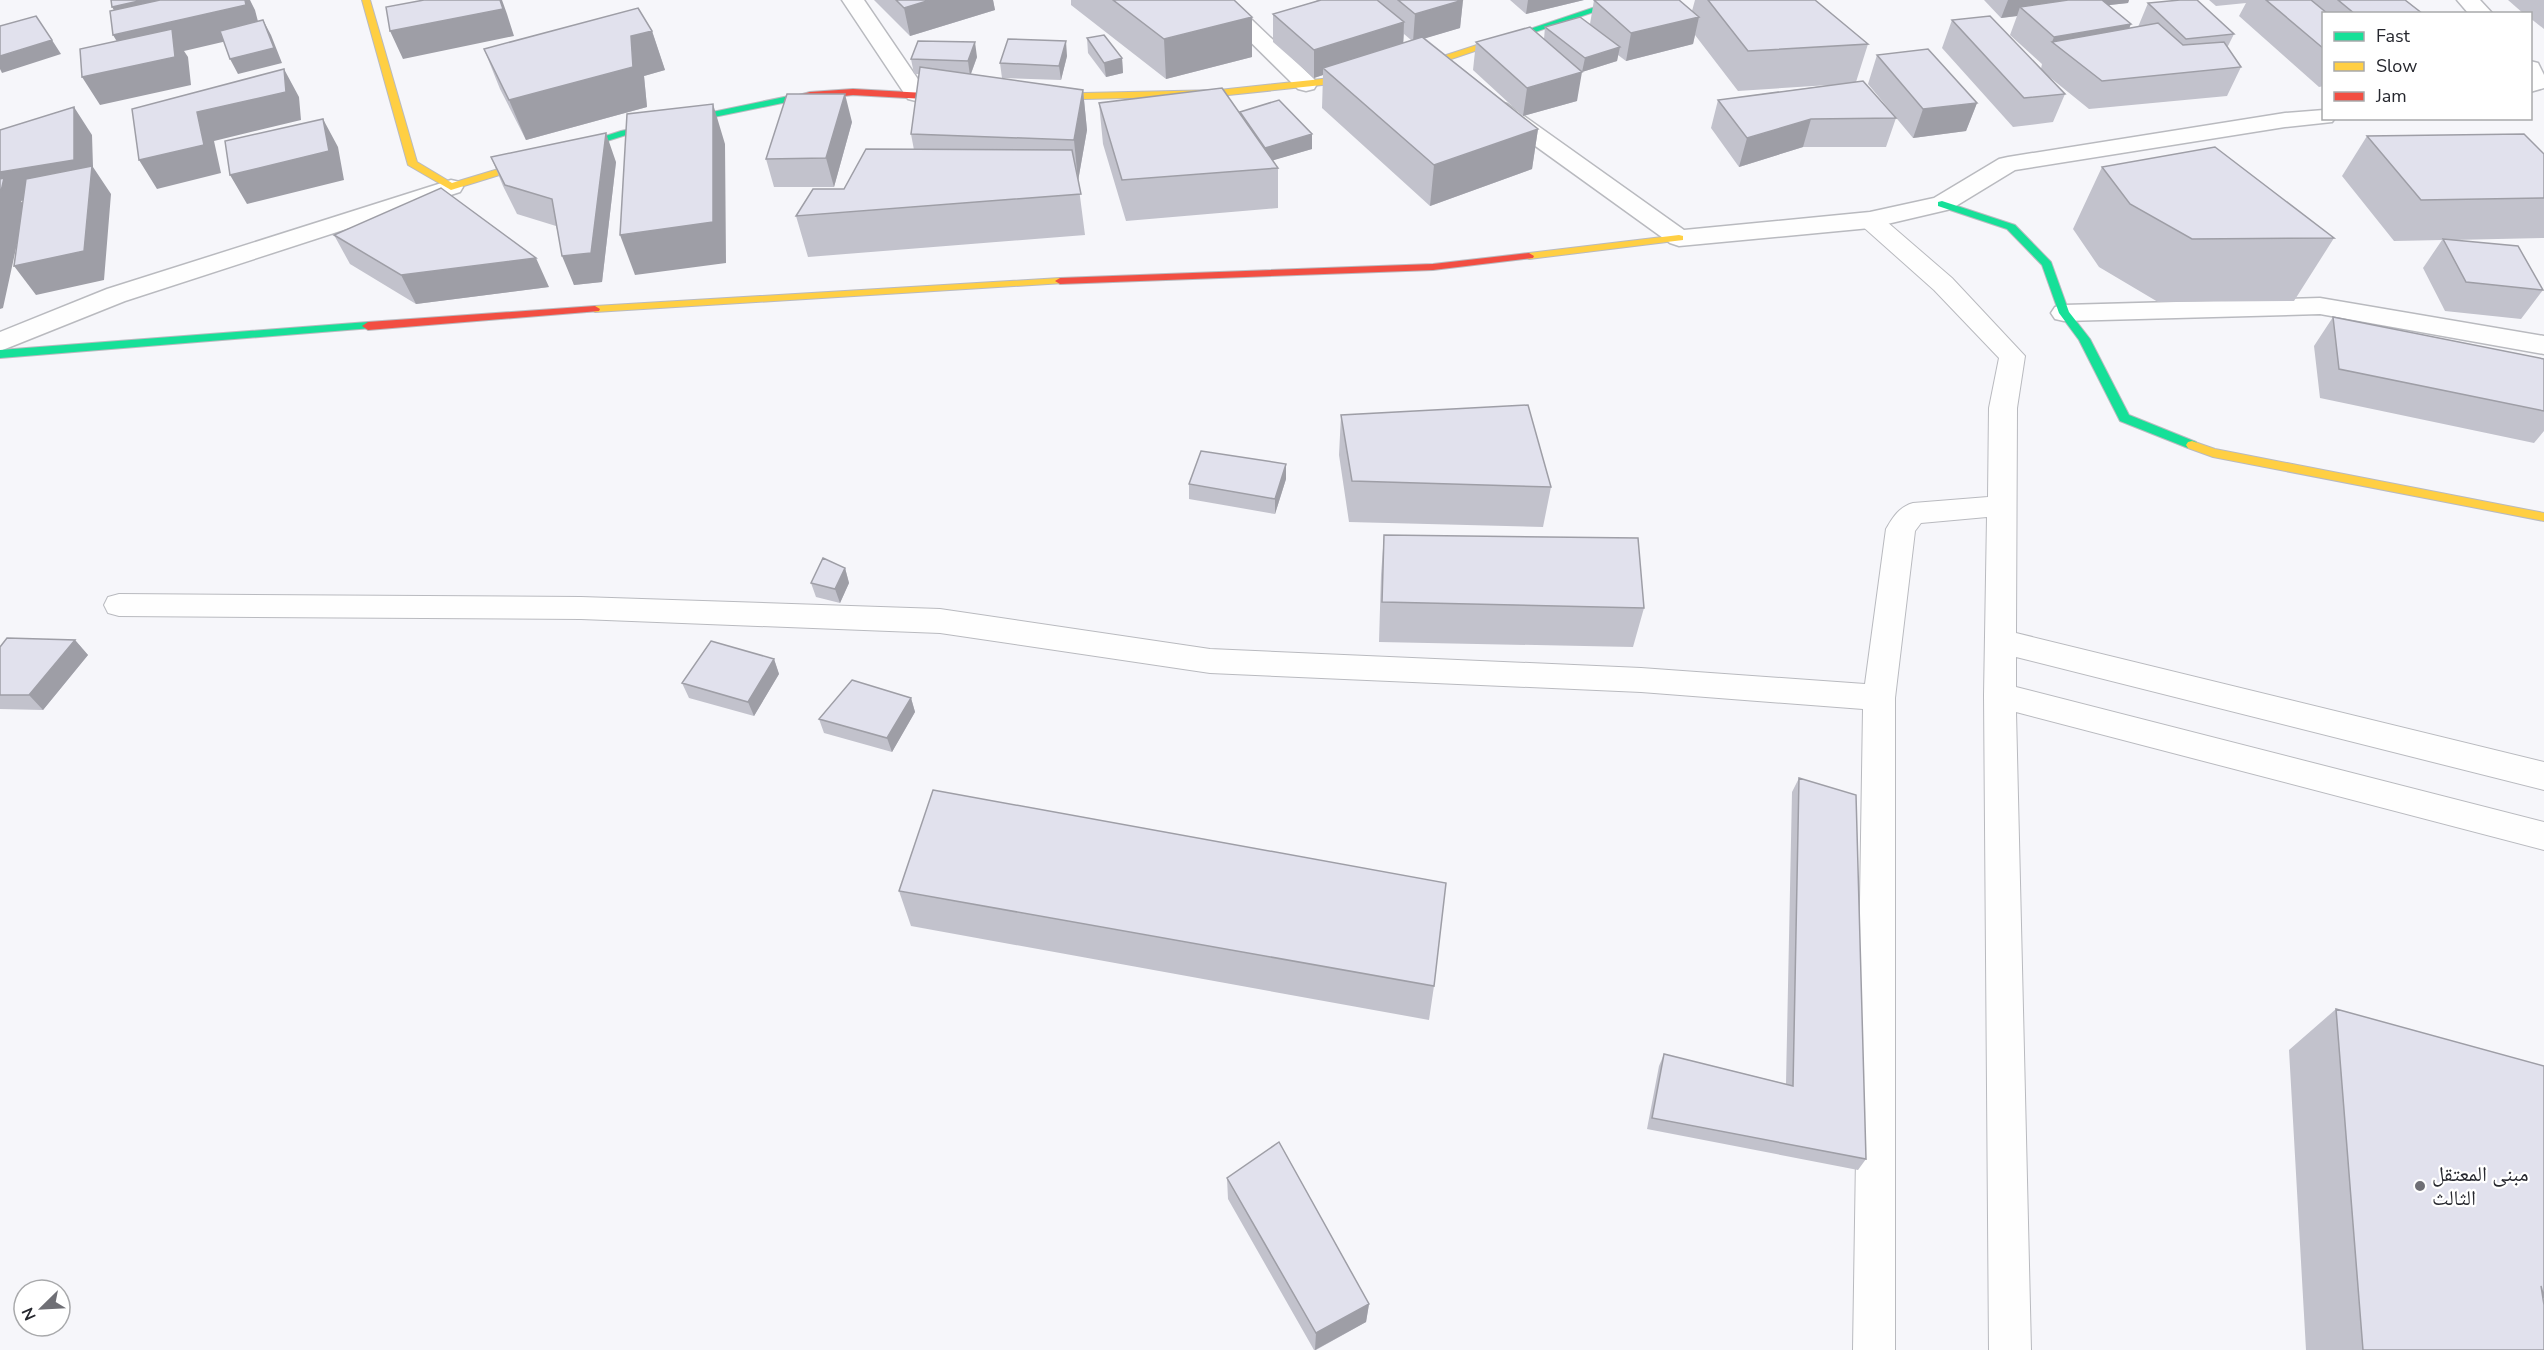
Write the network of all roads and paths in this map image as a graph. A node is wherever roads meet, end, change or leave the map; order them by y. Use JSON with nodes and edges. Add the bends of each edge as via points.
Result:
{"nodes":[{"id":1,"x":366,"y":0,"type":"edge"},
{"id":2,"x":853,"y":0,"type":"edge"},
{"id":3,"x":1219,"y":0,"type":"edge"},
{"id":4,"x":1625,"y":0,"type":"edge"},
{"id":5,"x":2468,"y":0,"type":"edge"},
{"id":6,"x":2480,"y":12,"type":"edge"},
{"id":7,"x":1306,"y":84,"type":"junction"},
{"id":8,"x":916,"y":94,"type":"junction"},
{"id":9,"x":1481,"y":96,"type":"edge"},
{"id":10,"x":1029,"y":97,"type":"edge"},
{"id":11,"x":970,"y":99,"type":"edge"},
{"id":12,"x":2322,"y":117,"type":"edge"},
{"id":13,"x":451,"y":187,"type":"junction"},
{"id":14,"x":1942,"y":204,"type":"junction"},
{"id":15,"x":1870,"y":220,"type":"junction"},
{"id":16,"x":1679,"y":238,"type":"junction"},
{"id":17,"x":2064,"y":313,"type":"junction"},
{"id":18,"x":0,"y":342,"type":"edge"},
{"id":19,"x":2544,"y":345,"type":"edge"},
{"id":20,"x":0,"y":354,"type":"edge"},
{"id":21,"x":2000,"y":507,"type":"junction"},
{"id":22,"x":2544,"y":517,"type":"edge"},
{"id":23,"x":119,"y":605,"type":"dead end"},
{"id":24,"x":2000,"y":641,"type":"junction"},
{"id":25,"x":2000,"y":694,"type":"junction"},
{"id":26,"x":1879,"y":698,"type":"junction"},
{"id":27,"x":2544,"y":776,"type":"edge"},
{"id":28,"x":2544,"y":836,"type":"edge"},
{"id":29,"x":1874,"y":1350,"type":"edge"},
{"id":30,"x":2010,"y":1350,"type":"edge"}],
"edges":[{"from":1,"to":13,"type":"street","via":[[412,163]]},
{"from":2,"to":8,"type":"street"},
{"from":3,"to":7,"type":"street"},
{"from":4,"to":7,"type":"street","via":[[1443,69]]},
{"from":5,"to":6,"type":"street"},
{"from":7,"to":10,"type":"street","via":[[1219,93]]},
{"from":8,"to":11,"type":"street"},
{"from":8,"to":13,"type":"street","via":[[816,93],[624,134]]},
{"from":9,"to":16,"type":"street"},
{"from":12,"to":14,"type":"street","via":[[2008,164]]},
{"from":13,"to":18,"type":"street","via":[[138,288]]},
{"from":14,"to":15,"type":"street"},
{"from":14,"to":17,"type":"street","via":[[2011,226],[2047,264]]},
{"from":15,"to":16,"type":"street"},
{"from":15,"to":21,"type":"lane","via":[[1943,284],[2012,356],[2003,408]]},
{"from":16,"to":20,"type":"street","via":[[1433,267],[1006,283],[520,314]]},
{"from":17,"to":19,"type":"street","via":[[2320,306]]},
{"from":17,"to":22,"type":"street","via":[[2084,339],[2124,418],[2213,453]]},
{"from":21,"to":24,"type":"lane"},
{"from":21,"to":26,"type":"lane","via":[[1914,513],[1901,529]]},
{"from":23,"to":26,"type":"lane","via":[[581,608],[940,621],[1210,661],[1641,680]]},
{"from":24,"to":25,"type":"lane"},
{"from":24,"to":27,"type":"lane"},
{"from":25,"to":28,"type":"lane"},
{"from":25,"to":30,"type":"lane"},
{"from":26,"to":29,"type":"lane"}]}
